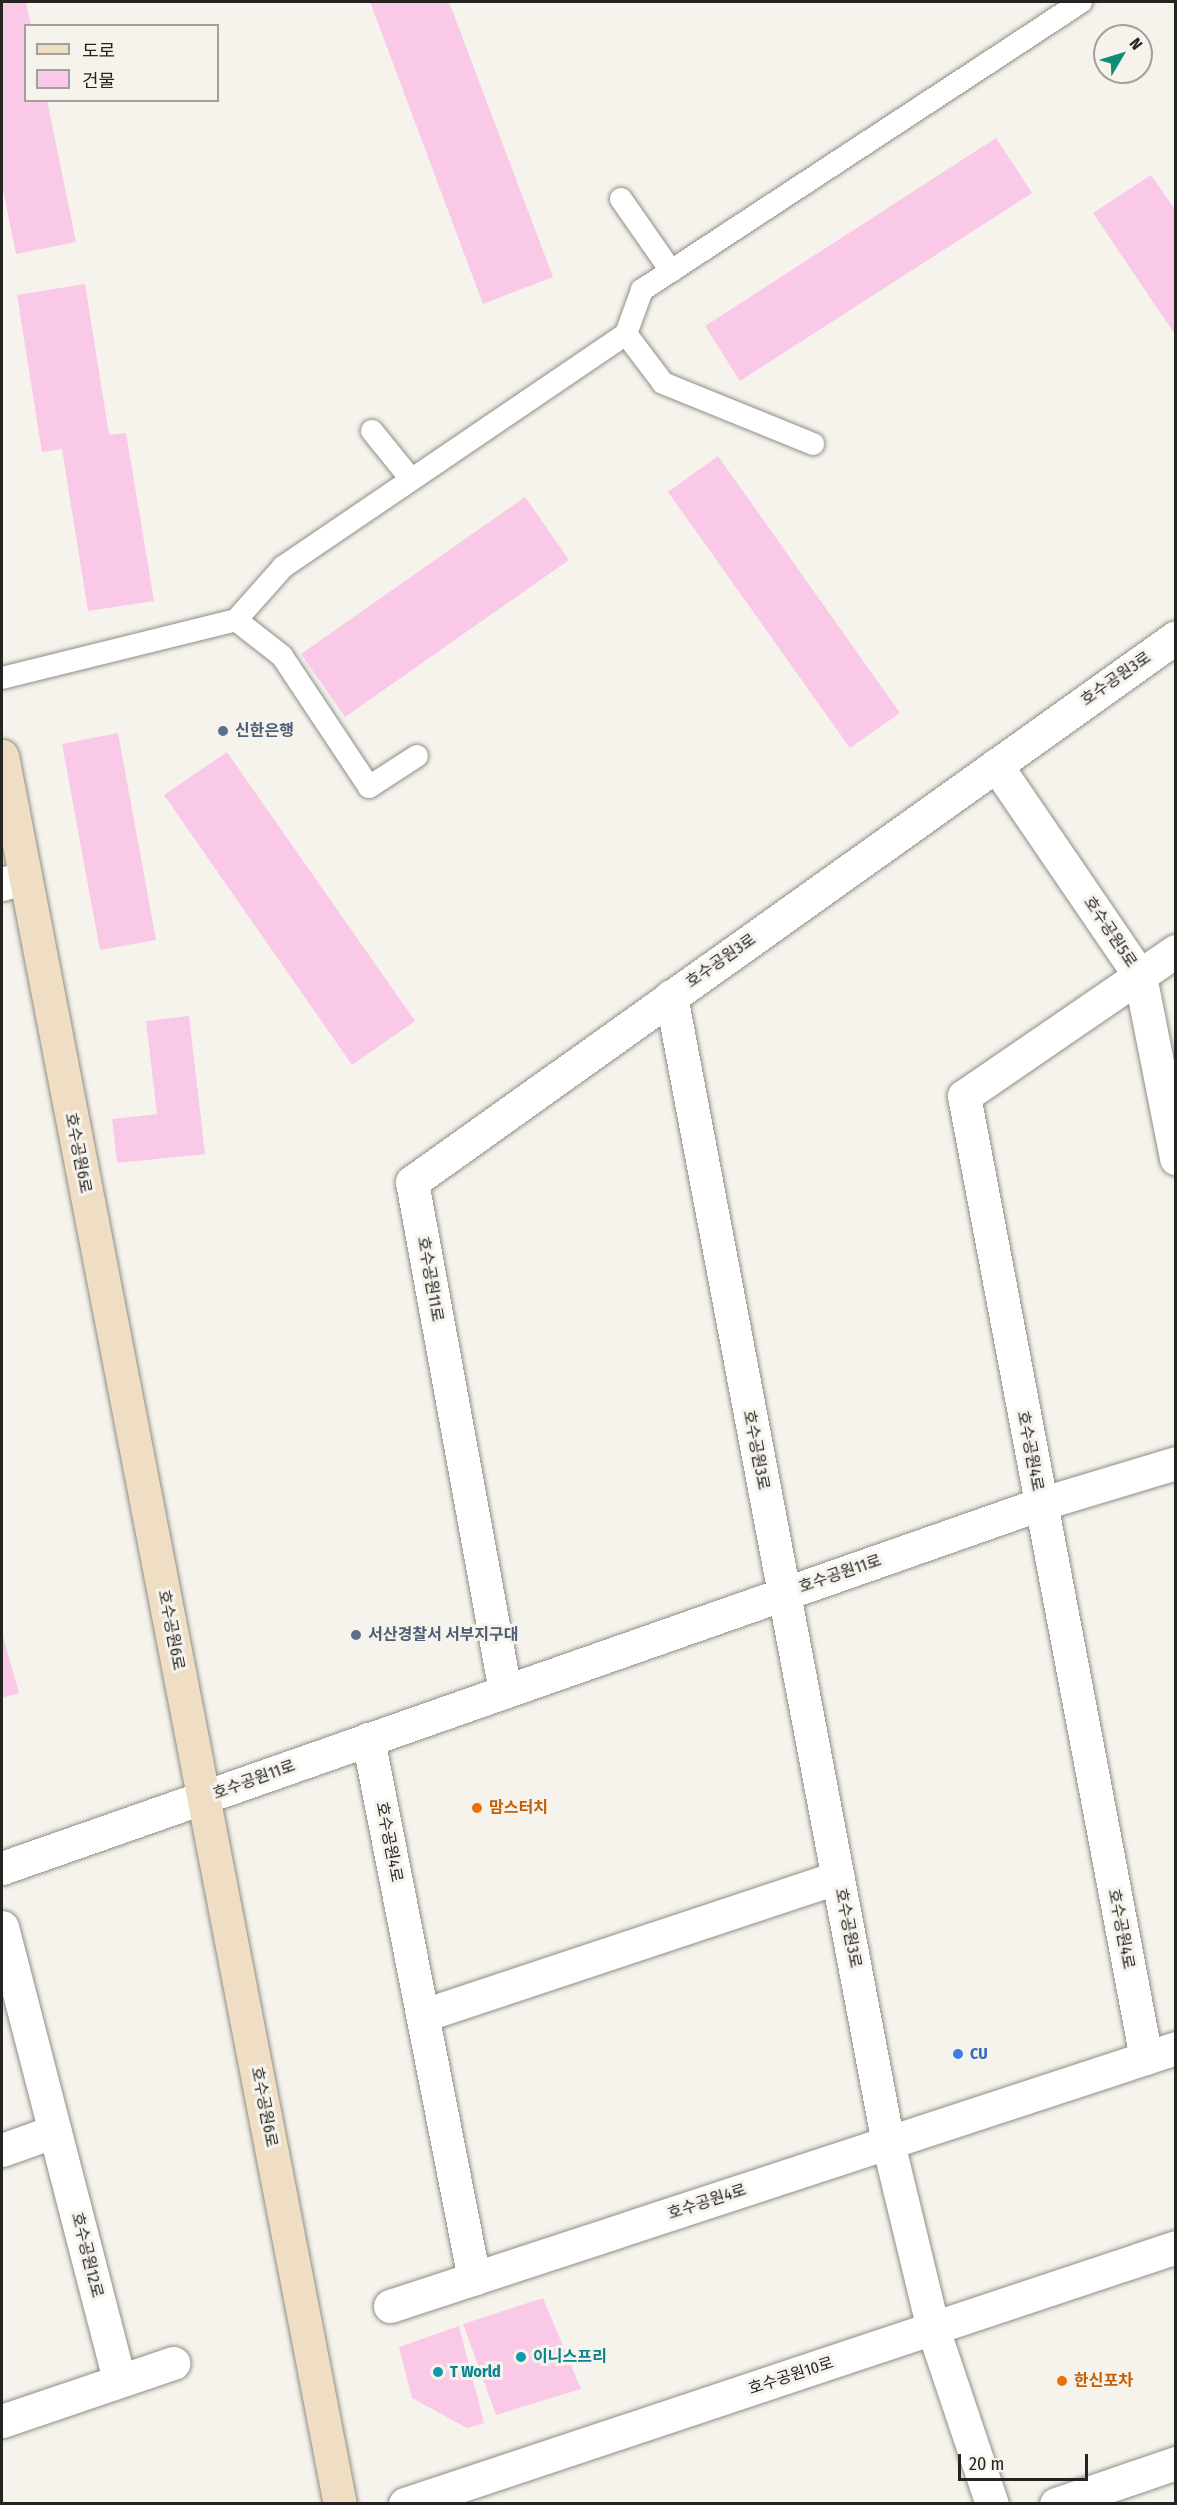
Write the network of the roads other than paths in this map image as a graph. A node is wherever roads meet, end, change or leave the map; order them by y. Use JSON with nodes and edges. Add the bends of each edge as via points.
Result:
{"nodes":[{"id":1,"x":1081,"y":2,"type":"edge"},
{"id":2,"x":621,"y":199,"type":"dead end"},
{"id":3,"x":671,"y":271,"type":"junction"},
{"id":4,"x":626,"y":334,"type":"junction"},
{"id":5,"x":372,"y":431,"type":"dead end"},
{"id":6,"x":813,"y":444,"type":"dead end"},
{"id":7,"x":410,"y":478,"type":"junction"},
{"id":8,"x":236,"y":620,"type":"junction"},
{"id":9,"x":1176,"y":637,"type":"edge"},
{"id":10,"x":2,"y":678,"type":"edge"},
{"id":11,"x":2,"y":756,"type":"edge"},
{"id":12,"x":417,"y":756,"type":"dead end"},
{"id":13,"x":996,"y":765,"type":"junction"},
{"id":14,"x":13,"y":881,"type":"edge"},
{"id":15,"x":1176,"y":951,"type":"edge"},
{"id":16,"x":1140,"y":976,"type":"junction"},
{"id":17,"x":671,"y":996,"type":"junction"},
{"id":18,"x":1176,"y":1158,"type":"edge"},
{"id":19,"x":1176,"y":1463,"type":"edge"},
{"id":20,"x":1040,"y":1504,"type":"junction"},
{"id":21,"x":783,"y":1594,"type":"junction"},
{"id":22,"x":505,"y":1691,"type":"junction"},
{"id":23,"x":368,"y":1739,"type":"junction"},
{"id":24,"x":204,"y":1797,"type":"junction"},
{"id":25,"x":2,"y":1868,"type":"edge"},
{"id":26,"x":838,"y":1877,"type":"junction"},
{"id":27,"x":2,"y":1927,"type":"edge"},
{"id":28,"x":424,"y":2015,"type":"junction"},
{"id":29,"x":1161,"y":2053,"type":"edge"},
{"id":30,"x":55,"y":2131,"type":"junction"},
{"id":31,"x":888,"y":2143,"type":"junction"},
{"id":32,"x":2,"y":2150,"type":"edge"},
{"id":33,"x":1176,"y":2247,"type":"edge"},
{"id":34,"x":474,"y":2278,"type":"junction"},
{"id":35,"x":390,"y":2306,"type":"dead end"},
{"id":36,"x":933,"y":2329,"type":"junction"},
{"id":37,"x":173,"y":2363,"type":"dead end"},
{"id":38,"x":119,"y":2380,"type":"junction"},
{"id":39,"x":2,"y":2421,"type":"edge"},
{"id":40,"x":1176,"y":2463,"type":"edge"},
{"id":41,"x":340,"y":2504,"type":"edge"},
{"id":42,"x":405,"y":2504,"type":"edge"},
{"id":43,"x":992,"y":2504,"type":"edge"},
{"id":44,"x":1056,"y":2504,"type":"edge"}],
"edges":[{"from":1,"to":3,"type":"lane"},
{"from":2,"to":3,"type":"lane"},
{"from":3,"to":4,"type":"lane","via":[[642,290]]},
{"from":4,"to":6,"type":"lane","via":[[663,383]]},
{"from":4,"to":7,"type":"lane"},
{"from":5,"to":7,"type":"lane"},
{"from":7,"to":8,"type":"lane","via":[[283,567]]},
{"from":8,"to":10,"type":"lane"},
{"from":8,"to":12,"type":"lane","via":[[282,656],[369,787]]},
{"from":9,"to":13,"type":"street","name":"호수공원3로"},
{"from":11,"to":14,"type":"street","name":"호수공원6로"},
{"from":13,"to":16,"type":"street","name":"호수공원5로"},
{"from":13,"to":17,"type":"street","name":"호수공원3로"},
{"from":14,"to":24,"type":"street","name":"호수공원6로"},
{"from":15,"to":16,"type":"street","name":"호수공원4로"},
{"from":16,"to":18,"type":"street","name":"호수공원5로"},
{"from":16,"to":20,"type":"street","name":"호수공원4로","via":[[964,1096]]},
{"from":17,"to":21,"type":"street","name":"호수공원3로"},
{"from":17,"to":22,"type":"street","name":"호수공원11로","via":[[412,1182]]},
{"from":19,"to":20,"type":"street","name":"호수공원11로"},
{"from":20,"to":21,"type":"street","name":"호수공원11로"},
{"from":20,"to":29,"type":"street","name":"호수공원4로"},
{"from":21,"to":22,"type":"street","name":"호수공원11로"},
{"from":21,"to":26,"type":"street","name":"호수공원3로"},
{"from":22,"to":23,"type":"street","name":"호수공원11로"},
{"from":23,"to":24,"type":"street","name":"호수공원11로"},
{"from":23,"to":28,"type":"street","name":"호수공원4로"},
{"from":24,"to":25,"type":"street","name":"호수공원11로"},
{"from":24,"to":41,"type":"street","name":"호수공원6로"},
{"from":26,"to":28,"type":"street"},
{"from":26,"to":31,"type":"street","name":"호수공원3로"},
{"from":27,"to":30,"type":"street","name":"호수공원12로"},
{"from":28,"to":34,"type":"street","name":"호수공원4로"},
{"from":29,"to":31,"type":"street","name":"호수공원4로"},
{"from":30,"to":32,"type":"street"},
{"from":30,"to":38,"type":"street","name":"호수공원12로"},
{"from":31,"to":34,"type":"street","name":"호수공원4로"},
{"from":31,"to":36,"type":"street","name":"호수공원3로"},
{"from":33,"to":36,"type":"street","name":"호수공원10로"},
{"from":34,"to":35,"type":"street","name":"호수공원4로"},
{"from":36,"to":42,"type":"street","name":"호수공원10로"},
{"from":36,"to":43,"type":"street","name":"호수공원3로"},
{"from":37,"to":38,"type":"street"},
{"from":38,"to":39,"type":"street"},
{"from":40,"to":44,"type":"street"}]}
